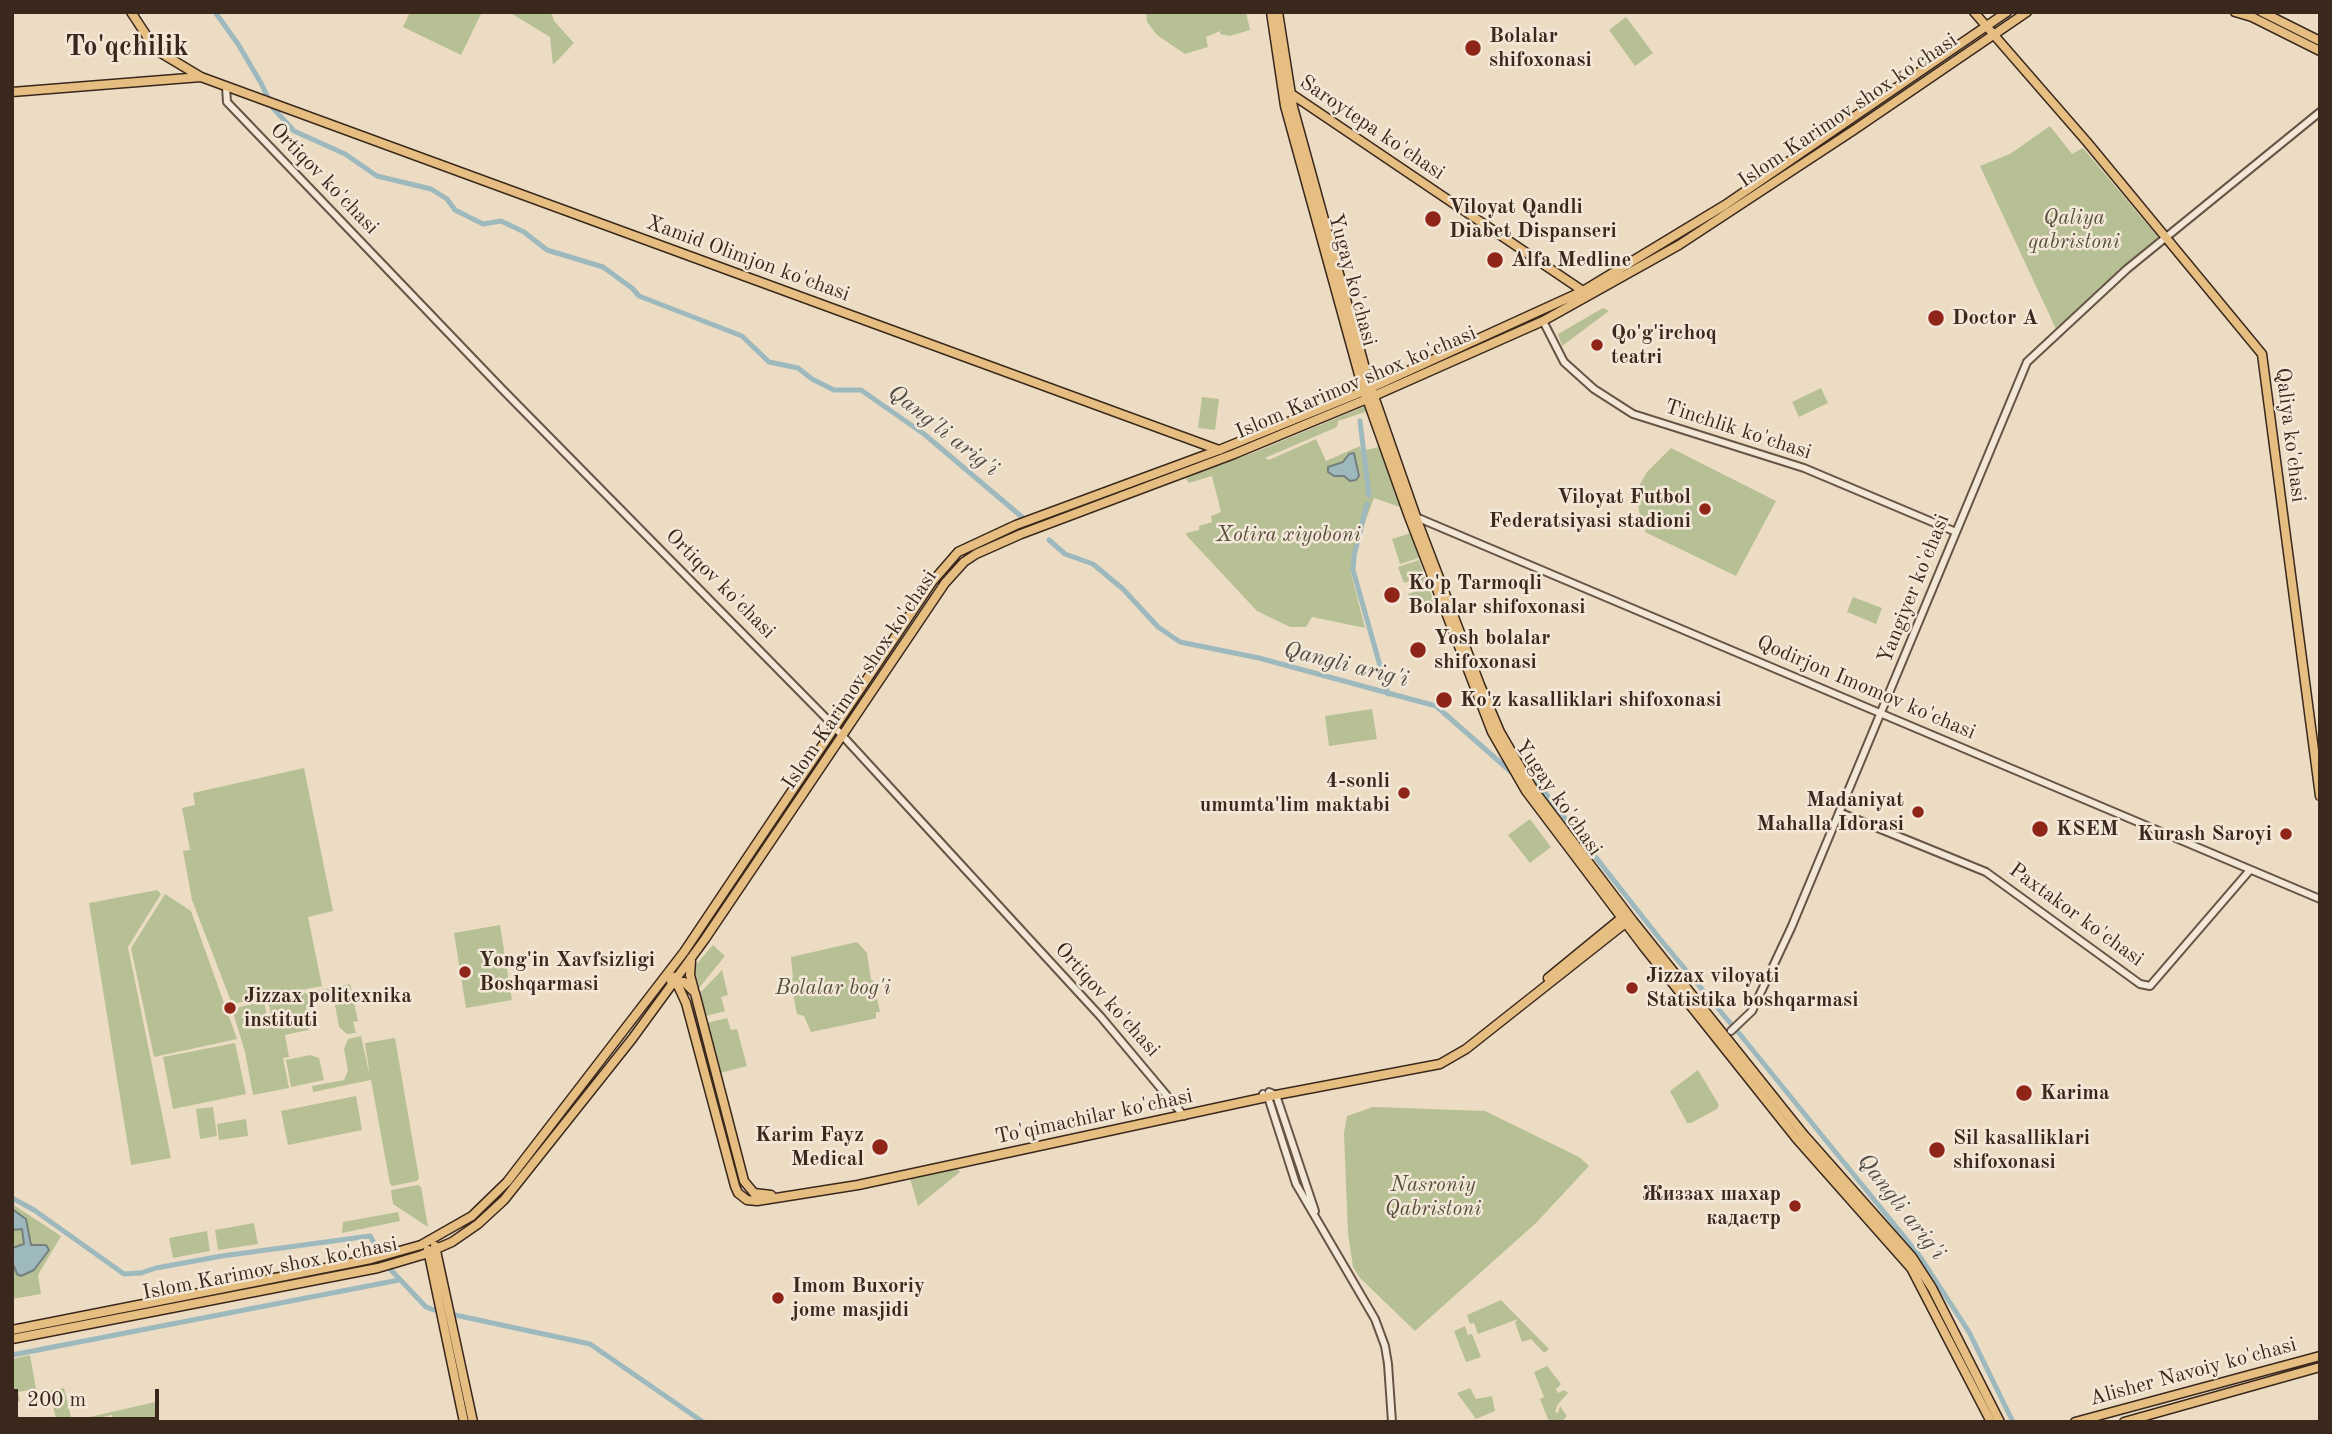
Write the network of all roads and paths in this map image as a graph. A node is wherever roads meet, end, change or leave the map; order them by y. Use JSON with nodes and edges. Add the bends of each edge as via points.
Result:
{"nodes":[{"id":1,"x":131,"y":12,"type":"edge"},
{"id":2,"x":1271,"y":12,"type":"edge"},
{"id":3,"x":1278,"y":12,"type":"edge"},
{"id":4,"x":1974,"y":12,"type":"edge"},
{"id":5,"x":2007,"y":12,"type":"edge"},
{"id":6,"x":2027,"y":12,"type":"edge"},
{"id":7,"x":2235,"y":12,"type":"edge"},
{"id":8,"x":2262,"y":12,"type":"edge"},
{"id":9,"x":2250,"y":15,"type":"edge"},
{"id":10,"x":1986,"y":26,"type":"junction"},
{"id":11,"x":1993,"y":35,"type":"junction"},
{"id":12,"x":2320,"y":41,"type":"edge"},
{"id":13,"x":2320,"y":51,"type":"edge"},
{"id":14,"x":201,"y":77,"type":"junction"},
{"id":15,"x":226,"y":86,"type":"junction"},
{"id":16,"x":1282,"y":88,"type":"junction"},
{"id":17,"x":12,"y":92,"type":"edge"},
{"id":18,"x":1290,"y":94,"type":"junction"},
{"id":19,"x":2320,"y":112,"type":"edge"},
{"id":20,"x":1750,"y":193,"type":"junction"},
{"id":21,"x":2165,"y":237,"type":"junction"},
{"id":22,"x":1583,"y":291,"type":"junction"},
{"id":23,"x":1543,"y":321,"type":"junction"},
{"id":24,"x":1369,"y":393,"type":"junction"},
{"id":25,"x":1219,"y":450,"type":"junction"},
{"id":26,"x":1083,"y":500,"type":"junction"},
{"id":27,"x":1086,"y":510,"type":"junction"},
{"id":28,"x":1412,"y":516,"type":"junction"},
{"id":29,"x":1956,"y":532,"type":"junction"},
{"id":30,"x":1882,"y":714,"type":"junction"},
{"id":31,"x":836,"y":729,"type":"junction"},
{"id":32,"x":842,"y":736,"type":"junction"},
{"id":33,"x":2320,"y":796,"type":"edge"},
{"id":34,"x":1841,"y":813,"type":"junction"},
{"id":35,"x":2250,"y":870,"type":"junction"},
{"id":36,"x":2320,"y":892,"type":"edge"},
{"id":37,"x":2309,"y":895,"type":"junction"},
{"id":38,"x":2320,"y":899,"type":"edge"},
{"id":39,"x":1626,"y":918,"type":"junction"},
{"id":40,"x":693,"y":955,"type":"junction"},
{"id":41,"x":676,"y":964,"type":"junction"},
{"id":42,"x":675,"y":980,"type":"junction"},
{"id":43,"x":659,"y":986,"type":"junction"},
{"id":44,"x":695,"y":993,"type":"junction"},
{"id":45,"x":662,"y":999,"type":"junction"},
{"id":46,"x":686,"y":1003,"type":"junction"},
{"id":47,"x":1730,"y":1036,"type":"junction"},
{"id":48,"x":721,"y":1092,"type":"junction"},
{"id":49,"x":1268,"y":1095,"type":"junction"},
{"id":50,"x":709,"y":1096,"type":"junction"},
{"id":51,"x":1183,"y":1114,"type":"junction"},
{"id":52,"x":1321,"y":1226,"type":"junction"},
{"id":53,"x":431,"y":1246,"type":"junction"},
{"id":54,"x":12,"y":1330,"type":"edge"},
{"id":55,"x":12,"y":1339,"type":"edge"},
{"id":56,"x":2320,"y":1356,"type":"edge"},
{"id":57,"x":2320,"y":1367,"type":"edge"},
{"id":58,"x":2158,"y":1399,"type":"junction"},
{"id":59,"x":2162,"y":1411,"type":"junction"},
{"id":60,"x":464,"y":1422,"type":"edge"},
{"id":61,"x":473,"y":1422,"type":"edge"},
{"id":62,"x":1392,"y":1422,"type":"edge"},
{"id":63,"x":1991,"y":1422,"type":"edge"},
{"id":64,"x":2000,"y":1422,"type":"edge"},
{"id":65,"x":2075,"y":1422,"type":"edge"},
{"id":66,"x":2124,"y":1422,"type":"edge"}],
"edges":[{"from":1,"to":14,"type":"main road","via":[[156,50]]},
{"from":2,"to":16,"type":"main road","name":"Yugay ko'chasi"},
{"from":3,"to":18,"type":"main road","name":"Yugay ko'chasi"},
{"from":4,"to":10,"type":"main road","name":"Qaliya ko'chasi"},
{"from":5,"to":10,"type":"main road","name":"Islom Karimov shox ko'chasi"},
{"from":6,"to":11,"type":"main road","name":"Islom Karimov shox ko'chasi"},
{"from":7,"to":9,"type":"main road"},
{"from":8,"to":12,"type":"main road"},
{"from":9,"to":13,"type":"main road"},
{"from":10,"to":11,"type":"main road","name":"Qaliya ko'chasi"},
{"from":10,"to":20,"type":"main road","name":"Islom Karimov shox ko'chasi"},
{"from":11,"to":20,"type":"main road","name":"Islom Karimov shox ko'chasi"},
{"from":11,"to":21,"type":"main road","name":"Qaliya ko'chasi"},
{"from":14,"to":15,"type":"main road"},
{"from":14,"to":17,"type":"main road"},
{"from":15,"to":25,"type":"main road","name":"Xamid Olimjon ko'chasi"},
{"from":15,"to":31,"type":"street","name":"Ortiqov ko'chasi","via":[[226,102]]},
{"from":16,"to":18,"type":"main road","name":"Saroytepa ko'chasi"},
{"from":16,"to":24,"type":"main road","name":"Yugay ko'chasi"},
{"from":18,"to":22,"type":"main road","name":"Saroytepa ko'chasi"},
{"from":18,"to":24,"type":"main road","name":"Yugay ko'chasi"},
{"from":19,"to":21,"type":"street","name":"Yangiyer ko'chasi"},
{"from":20,"to":22,"type":"main road","name":"Islom Karimov shox ko'chasi"},
{"from":20,"to":23,"type":"main road","name":"Islom Karimov shox ko'chasi","via":[[1679,245]]},
{"from":21,"to":29,"type":"street","name":"Yangiyer ko'chasi","via":[[2028,362]]},
{"from":21,"to":33,"type":"main road","name":"Qaliya ko'chasi","via":[[2262,354]]},
{"from":22,"to":24,"type":"main road","name":"Islom Karimov shox ko'chasi"},
{"from":23,"to":24,"type":"main road","name":"Islom Karimov shox ko'chasi"},
{"from":23,"to":29,"type":"street","name":"Tinchlik ko'chasi","via":[[1569,367],[1633,414],[1804,468]]},
{"from":24,"to":25,"type":"main road","name":"Islom Karimov shox ko'chasi"},
{"from":24,"to":27,"type":"main road","name":"Islom Karimov shox ko'chasi","via":[[1234,454]]},
{"from":24,"to":28,"type":"main road","name":"Yugay ko'chasi"},
{"from":25,"to":26,"type":"main road","name":"Islom Karimov shox ko'chasi"},
{"from":26,"to":27,"type":"main road","via":[[1079,506]]},
{"from":26,"to":31,"type":"main road","name":"Islom Karimov shox ko'chasi","via":[[953,556]]},
{"from":27,"to":32,"type":"main road","name":"Islom Karimov shox ko'chasi","via":[[999,543],[964,562],[945,583]]},
{"from":28,"to":30,"type":"street","name":"Qodirjon Imomov ko'chasi"},
{"from":28,"to":39,"type":"main road","name":"Yugay ko'chasi","via":[[1492,732],[1526,791]]},
{"from":29,"to":30,"type":"street","name":"Yangiyer ko'chasi"},
{"from":30,"to":34,"type":"street","name":"Yangiyer ko'chasi"},
{"from":30,"to":35,"type":"street","name":"Qodirjon Imomov ko'chasi"},
{"from":31,"to":32,"type":"street","name":"Ortiqov ko'chasi"},
{"from":31,"to":41,"type":"main road","name":"Islom Karimov shox ko'chasi"},
{"from":32,"to":40,"type":"main road","name":"Islom Karimov shox ko'chasi"},
{"from":32,"to":51,"type":"street","name":"Ortiqov ko'chasi","via":[[1101,1017]]},
{"from":34,"to":35,"type":"street","name":"Paxtakor ko'chasi","via":[[1986,872],[2140,984],[2150,986]]},
{"from":34,"to":47,"type":"street","name":"Yangiyer ko'chasi","via":[[1752,1011]]},
{"from":35,"to":37,"type":"street","name":"Qodirjon Imomov ko'chasi"},
{"from":36,"to":37,"type":"street"},
{"from":37,"to":38,"type":"street","name":"Qodirjon Imomov ko'chasi"},
{"from":39,"to":47,"type":"main road","name":"Yugay ko'chasi"},
{"from":39,"to":49,"type":"main road","name":"To'qimachilar ko'chasi","via":[[1444,1062]]},
{"from":39,"to":63,"type":"main road","name":"Yugay ko'chasi","via":[[1796,1138],[1911,1268]]},
{"from":40,"to":42,"type":"main road","name":"Islom Karimov shox ko'chasi"},
{"from":40,"to":44,"type":"main road","name":"To'qimachilar ko'chasi","via":[[690,970]]},
{"from":41,"to":42,"type":"main road","name":"To'qimachilar ko'chasi"},
{"from":41,"to":43,"type":"main road","name":"Islom Karimov shox ko'chasi"},
{"from":42,"to":43,"type":"main road"},
{"from":42,"to":44,"type":"main road"},
{"from":42,"to":45,"type":"main road","name":"Islom Karimov shox ko'chasi"},
{"from":42,"to":46,"type":"main road","name":"To'qimachilar ko'chasi"},
{"from":43,"to":53,"type":"main road","name":"Islom Karimov shox ko'chasi","via":[[507,1182]]},
{"from":44,"to":48,"type":"main road","name":"To'qimachilar ko'chasi"},
{"from":45,"to":46,"type":"main road","via":[[675,995]]},
{"from":45,"to":53,"type":"main road","name":"Islom Karimov shox ko'chasi","via":[[505,1200],[452,1242]]},
{"from":46,"to":50,"type":"main road","name":"To'qimachilar ko'chasi"},
{"from":47,"to":64,"type":"main road","name":"Yugay ko'chasi","via":[[1804,1135],[1912,1257]]},
{"from":48,"to":50,"type":"main road","via":[[716,1089]]},
{"from":48,"to":51,"type":"main road","name":"To'qimachilar ko'chasi","via":[[744,1181],[754,1193],[766,1196]]},
{"from":49,"to":51,"type":"main road","name":"To'qimachilar ko'chasi"},
{"from":49,"to":52,"type":"street"},
{"from":49,"to":52,"type":"street","via":[[1296,1184]]},
{"from":50,"to":51,"type":"main road","name":"To'qimachilar ko'chasi","via":[[738,1193],[757,1201],[858,1185]]},
{"from":52,"to":62,"type":"street","via":[[1380,1332],[1388,1364]]},
{"from":53,"to":54,"type":"main road","name":"Islom Karimov shox ko'chasi"},
{"from":53,"to":55,"type":"main road","name":"Islom Karimov shox ko'chasi","via":[[358,1272]]},
{"from":53,"to":60,"type":"main road"},
{"from":53,"to":61,"type":"main road"},
{"from":56,"to":58,"type":"main road","name":"Alisher Navoiy ko'chasi"},
{"from":57,"to":59,"type":"main road","name":"Alisher Navoiy ko'chasi"},
{"from":58,"to":59,"type":"main road"},
{"from":58,"to":65,"type":"main road","name":"Alisher Navoiy ko'chasi"},
{"from":59,"to":66,"type":"main road","name":"Alisher Navoiy ko'chasi"}]}
